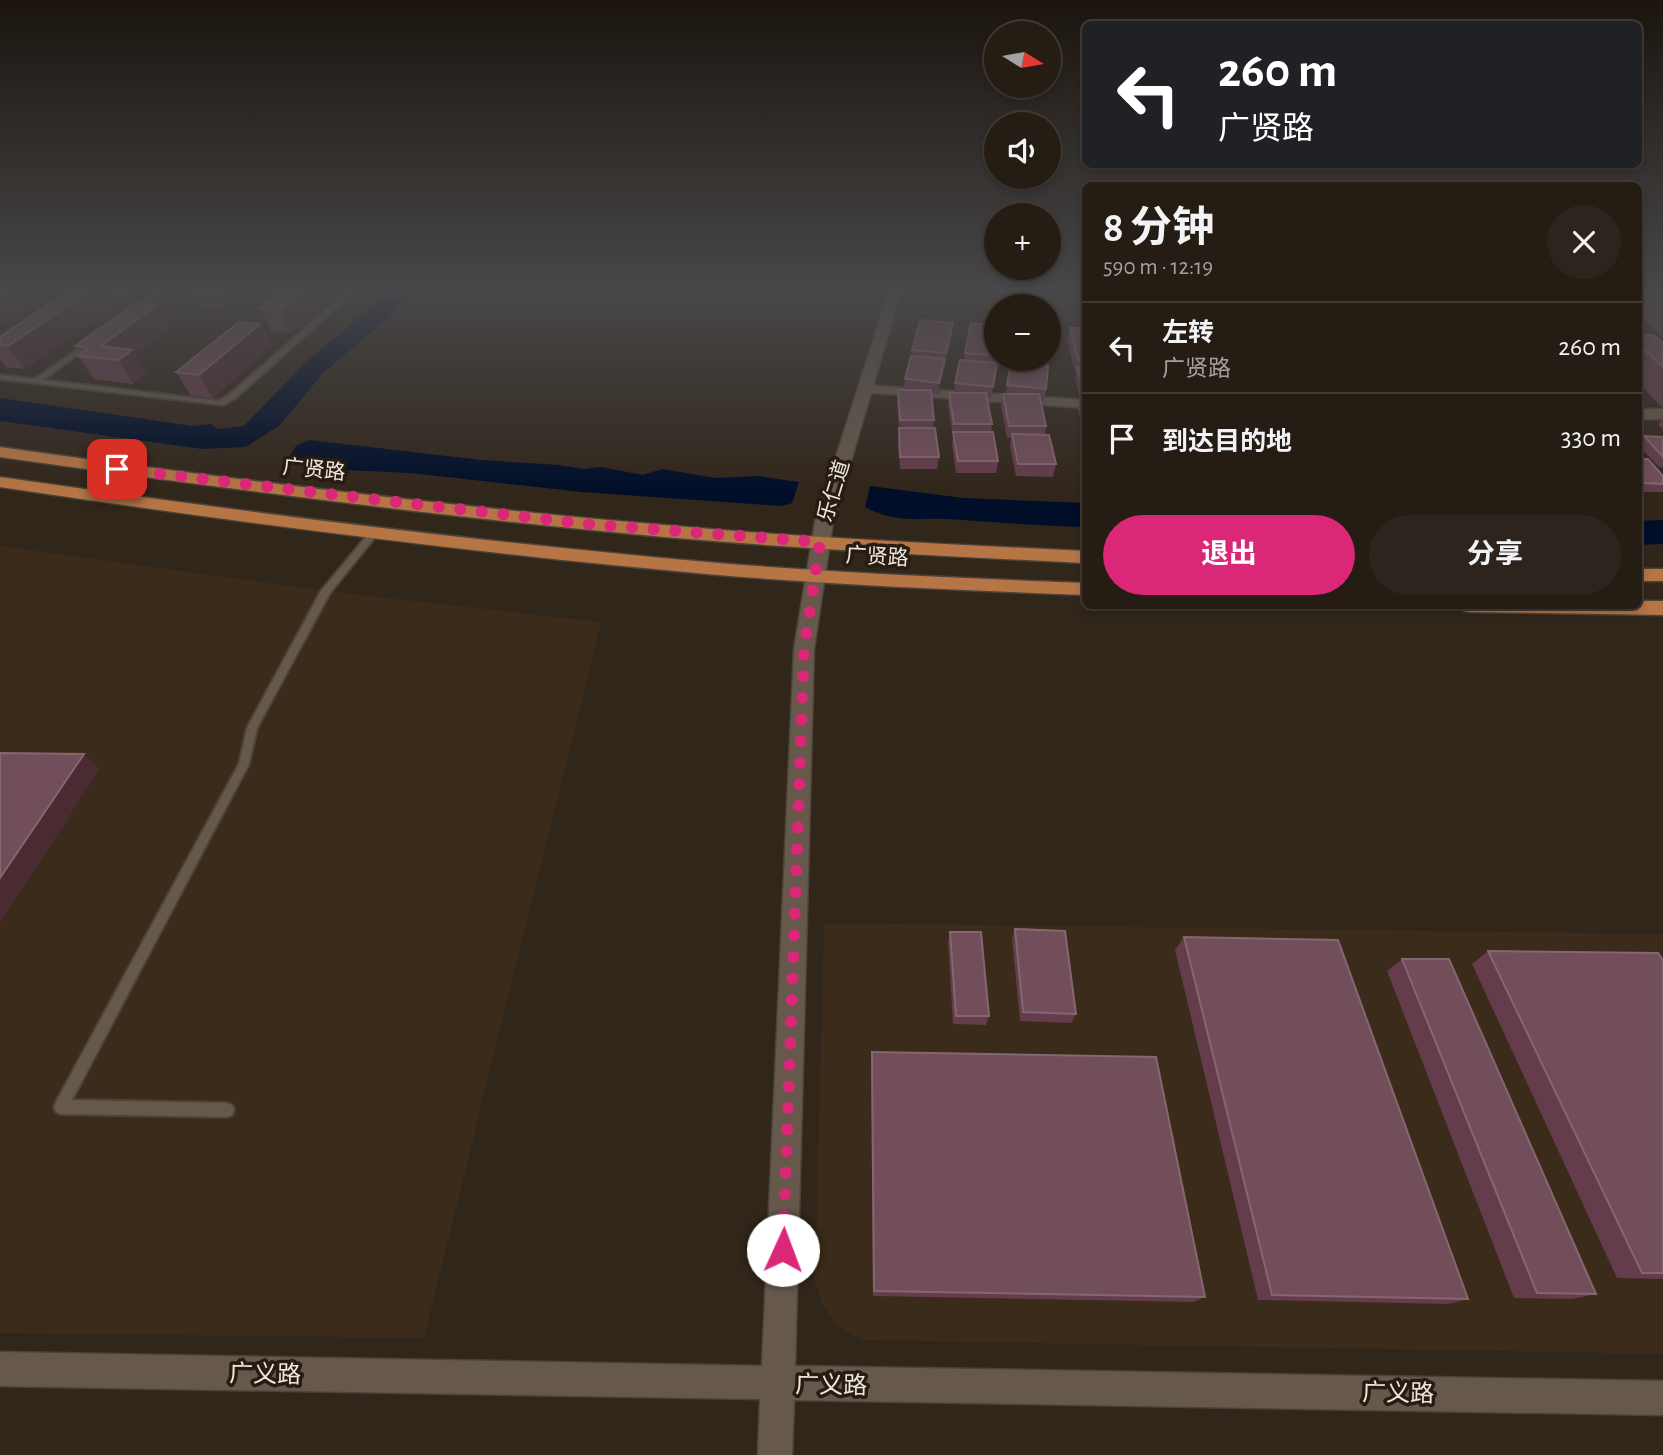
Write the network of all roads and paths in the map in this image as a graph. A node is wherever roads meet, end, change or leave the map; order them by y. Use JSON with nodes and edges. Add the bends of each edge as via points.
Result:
{"nodes":[{"id":1,"x":72,"y":356,"type":"edge"},
{"id":2,"x":278,"y":356,"type":"edge"},
{"id":3,"x":875,"y":356,"type":"edge"},
{"id":4,"x":0,"y":377,"type":"edge"},
{"id":5,"x":35,"y":382,"type":"junction"},
{"id":6,"x":865,"y":389,"type":"junction"},
{"id":7,"x":1082,"y":404,"type":"edge"},
{"id":8,"x":1642,"y":414,"type":"edge"},
{"id":9,"x":1663,"y":414,"type":"edge"},
{"id":10,"x":0,"y":452,"type":"edge"},
{"id":11,"x":0,"y":482,"type":"edge"},
{"id":12,"x":373,"y":534,"type":"junction"},
{"id":13,"x":820,"y":542,"type":"junction"},
{"id":14,"x":1082,"y":557,"type":"edge"},
{"id":15,"x":1642,"y":575,"type":"edge"},
{"id":16,"x":1663,"y":575,"type":"edge"},
{"id":17,"x":814,"y":576,"type":"junction"},
{"id":18,"x":1082,"y":589,"type":"edge"},
{"id":19,"x":1642,"y":608,"type":"edge"},
{"id":20,"x":1663,"y":608,"type":"edge"},
{"id":21,"x":227,"y":1110,"type":"dead end"},
{"id":22,"x":0,"y":1369,"type":"edge"},
{"id":23,"x":778,"y":1385,"type":"junction"},
{"id":24,"x":1663,"y":1398,"type":"edge"},
{"id":25,"x":775,"y":1455,"type":"edge"}],
"edges":[{"from":1,"to":5,"type":"lane"},
{"from":2,"to":5,"type":"lane","via":[[220,403]]},
{"from":3,"to":6,"type":"street","name":"乐仁道"},
{"from":4,"to":5,"type":"lane"},
{"from":6,"to":7,"type":"street"},
{"from":6,"to":13,"type":"street","name":"乐仁道"},
{"from":8,"to":9,"type":"street"},
{"from":10,"to":13,"type":"main road","name":"广贤路","via":[[573,522]]},
{"from":11,"to":12,"type":"main road","name":"广贤路"},
{"from":12,"to":17,"type":"main road","name":"广贤路"},
{"from":12,"to":21,"type":"lane","via":[[326,591],[252,728],[244,764],[61,1107]]},
{"from":13,"to":14,"type":"main road","name":"广贤路"},
{"from":13,"to":17,"type":"street","name":"乐仁道"},
{"from":15,"to":16,"type":"main road"},
{"from":17,"to":18,"type":"main road","name":"广贤路"},
{"from":17,"to":23,"type":"street","name":"乐仁道","via":[[804,649]]},
{"from":19,"to":20,"type":"main road"},
{"from":22,"to":23,"type":"street","name":"广义路"},
{"from":23,"to":24,"type":"street","name":"广义路"},
{"from":23,"to":25,"type":"street","name":"乐仁道"}]}
